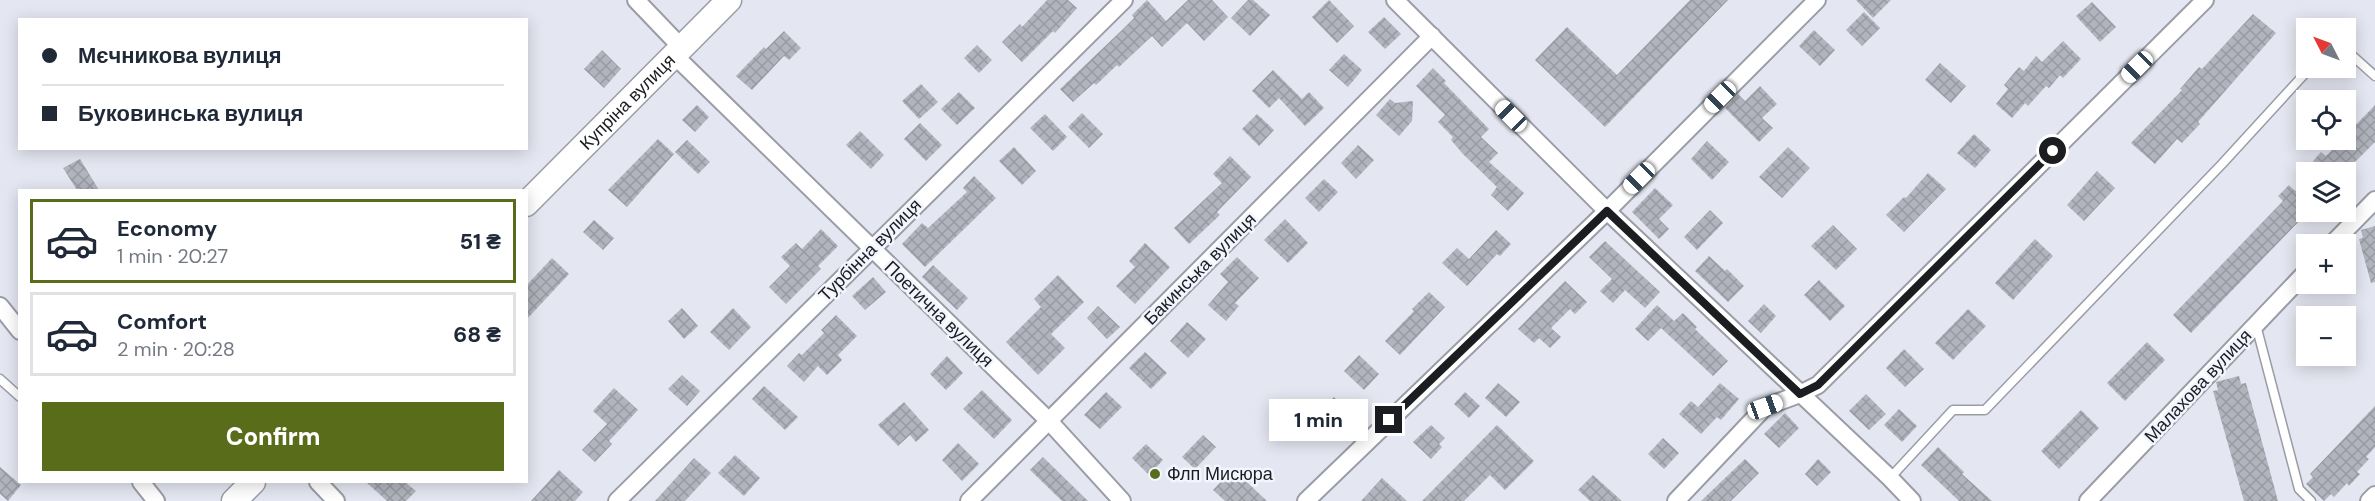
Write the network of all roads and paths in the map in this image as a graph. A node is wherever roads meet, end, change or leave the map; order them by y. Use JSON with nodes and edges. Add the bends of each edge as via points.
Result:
{"nodes":[{"id":1,"x":636,"y":0,"type":"edge"},
{"id":2,"x":729,"y":0,"type":"edge"},
{"id":3,"x":1124,"y":0,"type":"edge"},
{"id":4,"x":1395,"y":0,"type":"edge"},
{"id":5,"x":1817,"y":0,"type":"edge"},
{"id":6,"x":2205,"y":0,"type":"edge"},
{"id":7,"x":1432,"y":36,"type":"junction"},
{"id":8,"x":678,"y":51,"type":"junction"},
{"id":9,"x":2356,"y":59,"type":"edge"},
{"id":10,"x":2375,"y":76,"type":"edge"},
{"id":11,"x":2301,"y":78,"type":"edge"},
{"id":12,"x":2375,"y":200,"type":"edge"},
{"id":13,"x":528,"y":202,"type":"edge"},
{"id":14,"x":1607,"y":211,"type":"junction"},
{"id":15,"x":2342,"y":234,"type":"edge"},
{"id":16,"x":871,"y":248,"type":"junction"},
{"id":17,"x":2296,"y":283,"type":"edge"},
{"id":18,"x":0,"y":306,"type":"edge"},
{"id":19,"x":2256,"y":325,"type":"junction"},
{"id":20,"x":18,"y":328,"type":"edge"},
{"id":21,"x":0,"y":379,"type":"edge"},
{"id":22,"x":1800,"y":394,"type":"junction"},
{"id":23,"x":18,"y":395,"type":"edge"},
{"id":24,"x":1049,"y":421,"type":"junction"},
{"id":25,"x":1890,"y":478,"type":"junction"},
{"id":26,"x":142,"y":483,"type":"edge"},
{"id":27,"x":252,"y":483,"type":"edge"},
{"id":28,"x":319,"y":483,"type":"edge"},
{"id":29,"x":2375,"y":495,"type":"edge"},
{"id":30,"x":2094,"y":498,"type":"edge"},
{"id":31,"x":156,"y":501,"type":"edge"},
{"id":32,"x":234,"y":501,"type":"edge"},
{"id":33,"x":336,"y":501,"type":"edge"},
{"id":34,"x":617,"y":501,"type":"edge"},
{"id":35,"x":969,"y":501,"type":"edge"},
{"id":36,"x":1122,"y":501,"type":"edge"},
{"id":37,"x":1306,"y":501,"type":"edge"},
{"id":38,"x":1676,"y":501,"type":"edge"},
{"id":39,"x":1912,"y":501,"type":"edge"},
{"id":40,"x":2311,"y":501,"type":"edge"},
{"id":41,"x":2369,"y":501,"type":"edge"}],
"edges":[{"from":1,"to":8,"type":"street","name":"Поетична вулиця"},
{"from":2,"to":8,"type":"main road","name":"Купріна вулиця"},
{"from":3,"to":16,"type":"street","name":"Турбінна вулиця"},
{"from":4,"to":7,"type":"street"},
{"from":5,"to":14,"type":"street"},
{"from":6,"to":22,"type":"street","via":[[1818,385]]},
{"from":7,"to":14,"type":"street"},
{"from":7,"to":24,"type":"street","name":"Бакинська вулиця"},
{"from":8,"to":13,"type":"main road","name":"Купріна вулиця"},
{"from":8,"to":16,"type":"street","name":"Поетична вулиця"},
{"from":9,"to":10,"type":"lane"},
{"from":11,"to":25,"type":"lane","via":[[1985,410],[1953,410]]},
{"from":12,"to":15,"type":"street"},
{"from":14,"to":22,"type":"street"},
{"from":14,"to":37,"type":"street"},
{"from":16,"to":24,"type":"street","name":"Поетична вулиця"},
{"from":16,"to":34,"type":"street","name":"Турбінна вулиця"},
{"from":17,"to":19,"type":"street","name":"Малахова вулиця"},
{"from":18,"to":20,"type":"street"},
{"from":19,"to":30,"type":"street","name":"Малахова вулиця"},
{"from":19,"to":40,"type":"lane","via":[[2299,489]]},
{"from":21,"to":23,"type":"lane"},
{"from":22,"to":25,"type":"street"},
{"from":22,"to":38,"type":"street","via":[[1765,407]]},
{"from":24,"to":35,"type":"street","name":"Бакинська вулиця"},
{"from":24,"to":36,"type":"street","name":"Поетична вулиця"},
{"from":25,"to":39,"type":"street"},
{"from":26,"to":31,"type":"street"},
{"from":27,"to":32,"type":"main road"},
{"from":28,"to":33,"type":"street"},
{"from":29,"to":41,"type":"street"}]}
